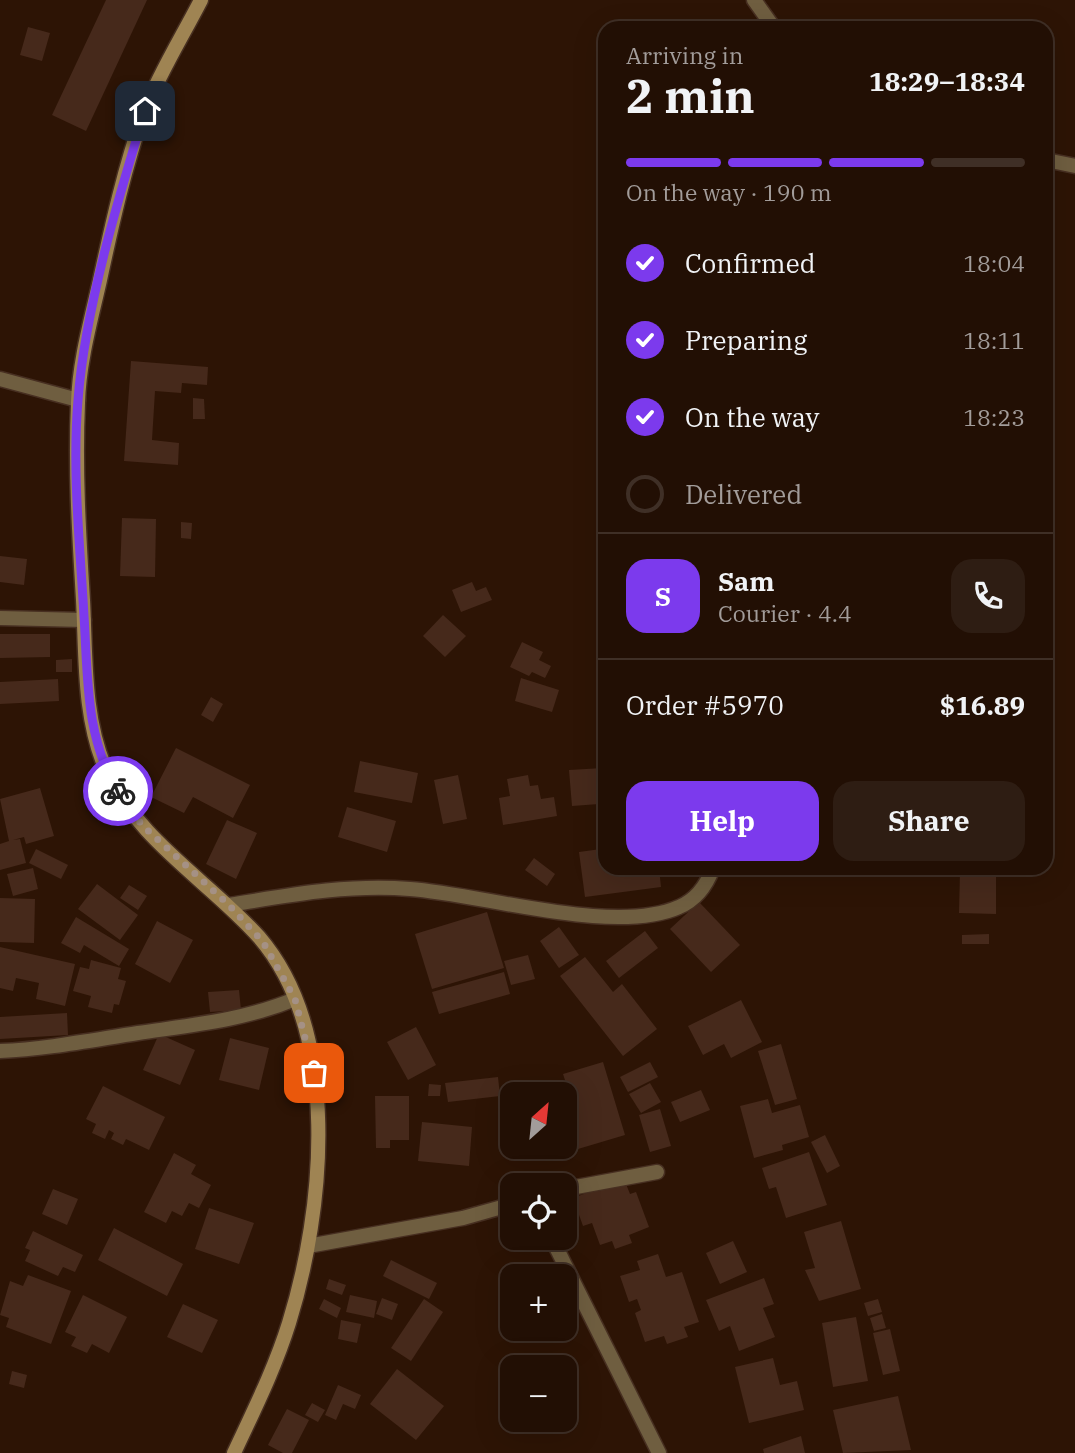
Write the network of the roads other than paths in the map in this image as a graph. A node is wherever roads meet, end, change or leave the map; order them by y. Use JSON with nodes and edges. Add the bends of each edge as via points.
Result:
{"nodes":[{"id":1,"x":201,"y":0,"type":"edge"},
{"id":2,"x":754,"y":0,"type":"edge"},
{"id":3,"x":769,"y":21,"type":"edge"},
{"id":4,"x":1053,"y":161,"type":"edge"},
{"id":5,"x":1075,"y":166,"type":"edge"},
{"id":6,"x":0,"y":379,"type":"edge"},
{"id":7,"x":78,"y":400,"type":"junction"},
{"id":8,"x":0,"y":618,"type":"edge"},
{"id":9,"x":84,"y":620,"type":"junction"},
{"id":10,"x":711,"y":875,"type":"edge"},
{"id":11,"x":229,"y":905,"type":"junction"},
{"id":12,"x":295,"y":999,"type":"junction"},
{"id":13,"x":0,"y":1051,"type":"edge"},
{"id":14,"x":657,"y":1172,"type":"dead end"},
{"id":15,"x":577,"y":1187,"type":"edge"},
{"id":16,"x":500,"y":1208,"type":"edge"},
{"id":17,"x":308,"y":1246,"type":"junction"},
{"id":18,"x":558,"y":1250,"type":"edge"},
{"id":19,"x":234,"y":1453,"type":"edge"},
{"id":20,"x":659,"y":1453,"type":"edge"}],
"edges":[{"from":1,"to":7,"type":"street","via":[[145,111],[110,236]]},
{"from":2,"to":3,"type":"street"},
{"from":4,"to":5,"type":"street"},
{"from":6,"to":7,"type":"street"},
{"from":7,"to":9,"type":"street"},
{"from":8,"to":9,"type":"street"},
{"from":9,"to":11,"type":"street","via":[[89,711],[108,774],[142,825]]},
{"from":10,"to":11,"type":"street","via":[[695,897],[680,907],[642,917],[590,915],[410,889],[338,888]]},
{"from":11,"to":12,"type":"street","via":[[263,942]]},
{"from":12,"to":13,"type":"street","via":[[226,1020],[41,1049]]},
{"from":12,"to":17,"type":"street","via":[[317,1093],[317,1177]]},
{"from":14,"to":15,"type":"street"},
{"from":16,"to":17,"type":"street"},
{"from":17,"to":19,"type":"street","via":[[290,1322]]},
{"from":18,"to":20,"type":"street"}]}
